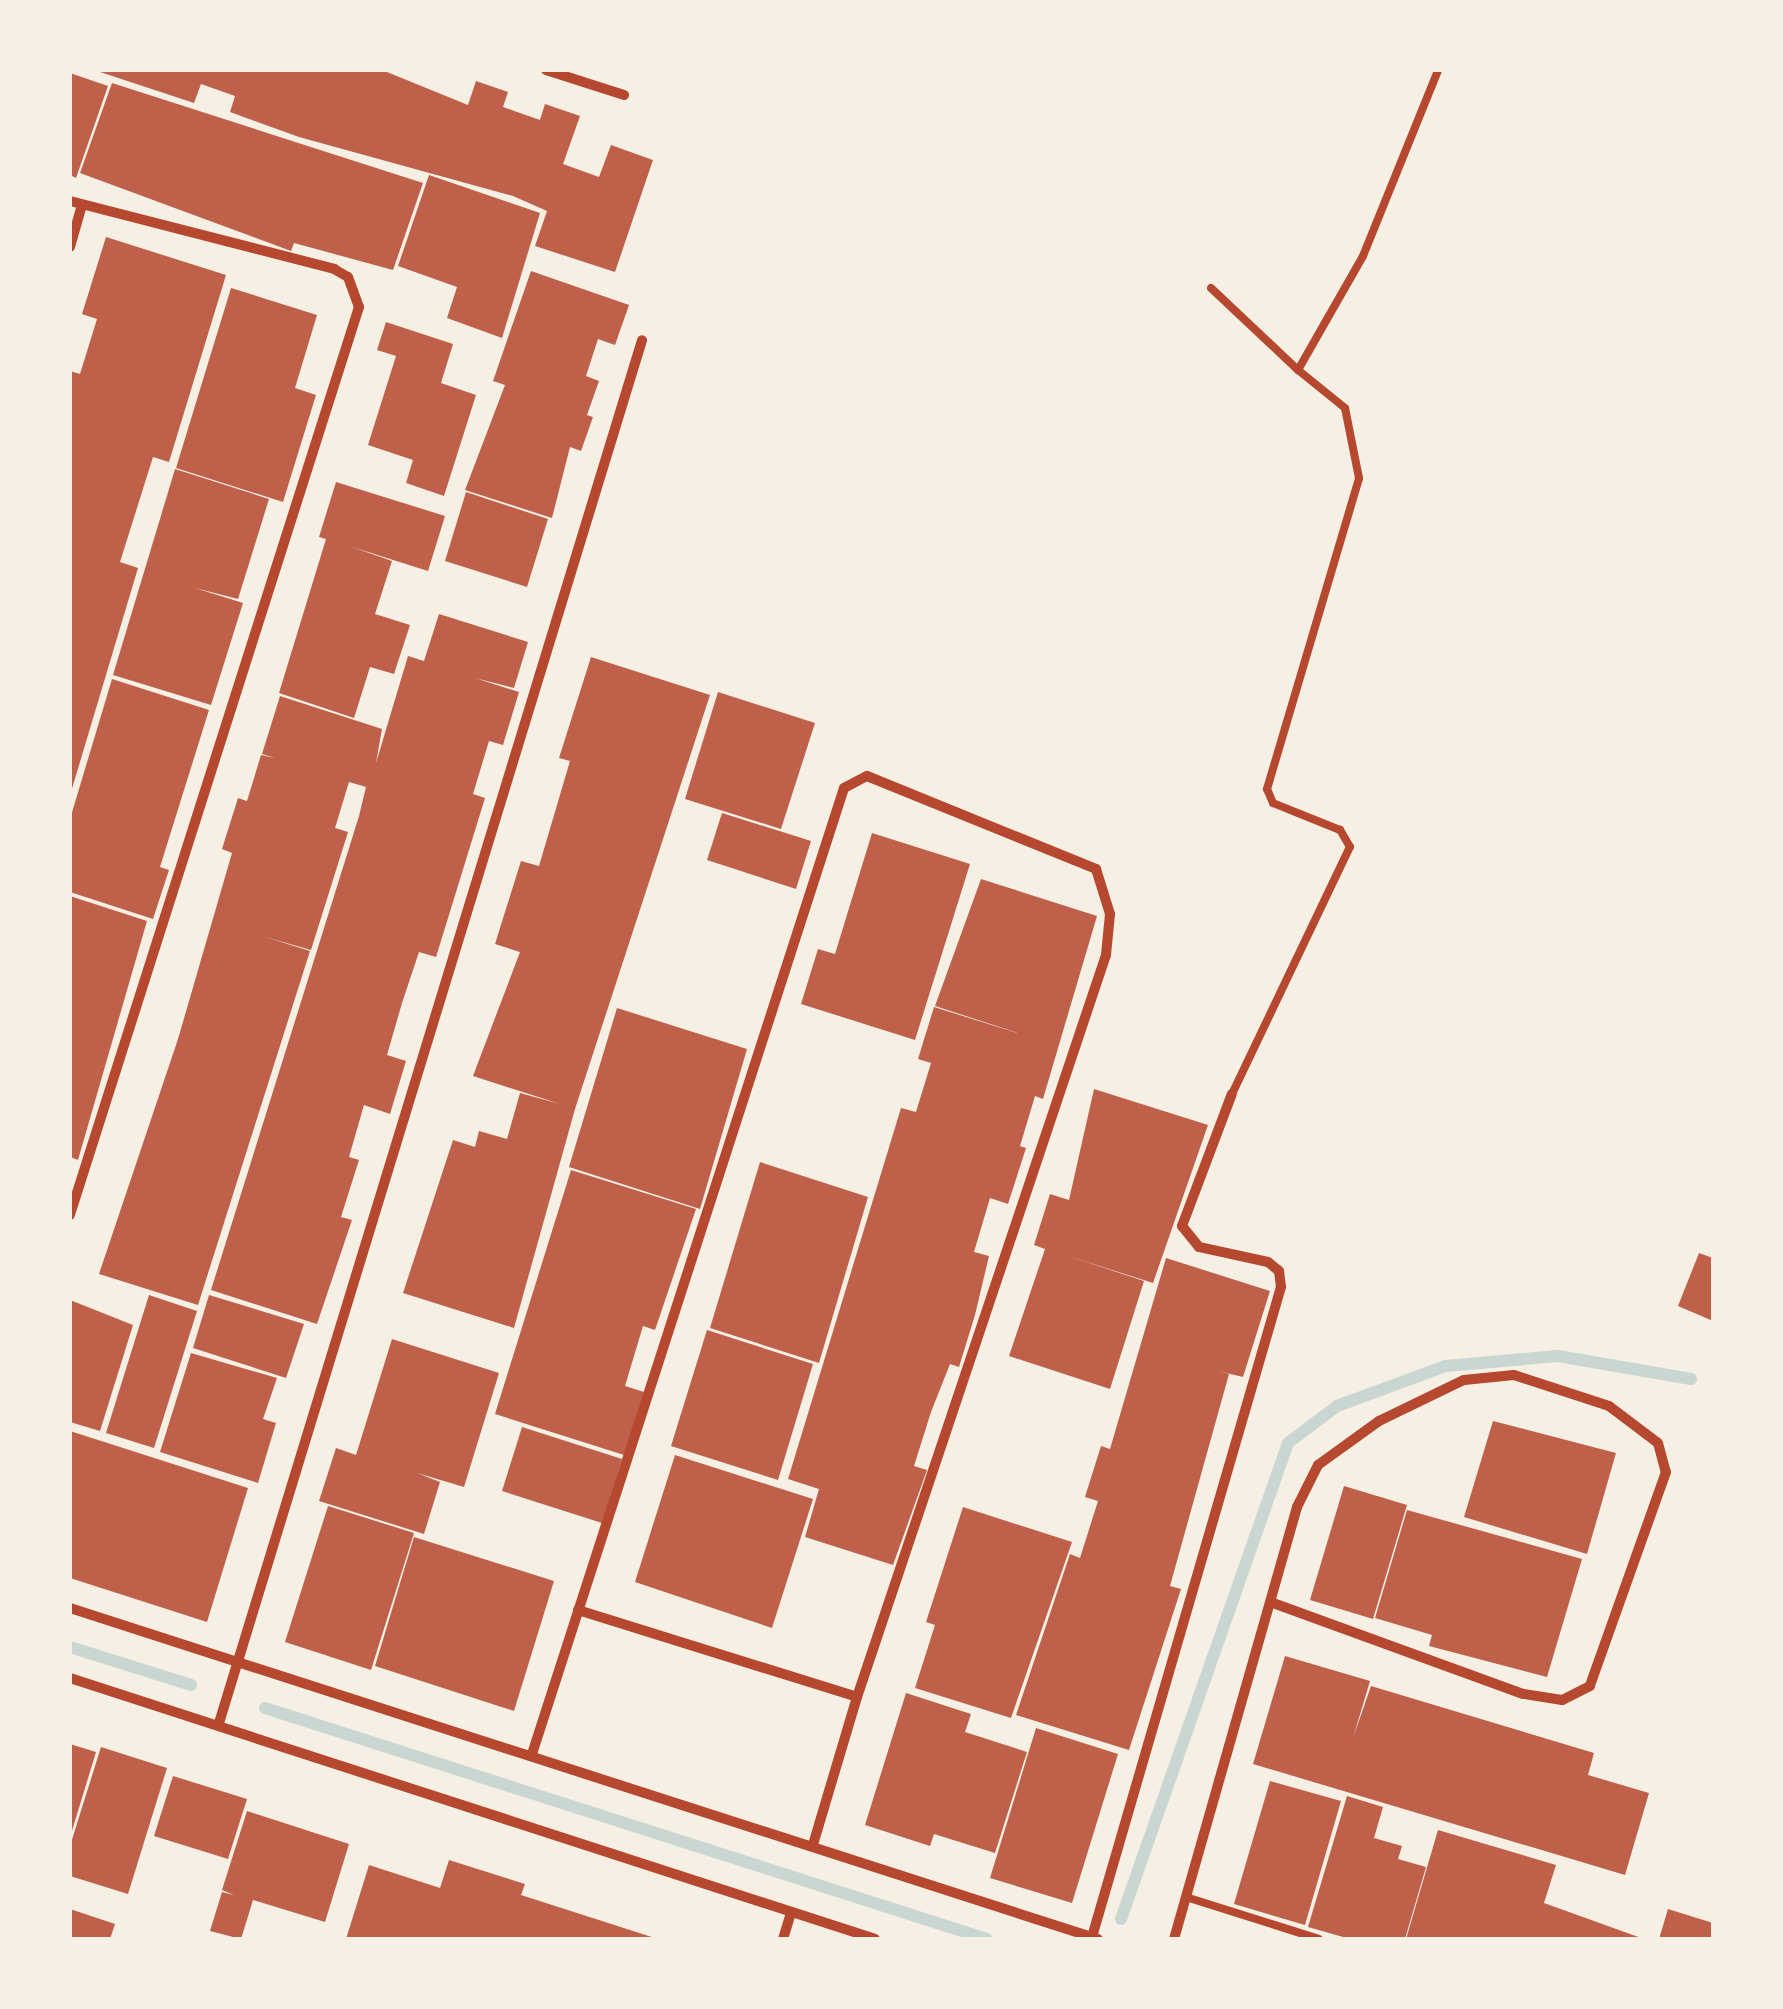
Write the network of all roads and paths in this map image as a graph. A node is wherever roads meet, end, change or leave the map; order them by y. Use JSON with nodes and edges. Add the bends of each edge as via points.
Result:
{"nodes":[{"id":1,"x":546,"y":70,"type":"edge"},
{"id":2,"x":1438,"y":70,"type":"edge"},
{"id":3,"x":624,"y":95,"type":"dead end"},
{"id":4,"x":70,"y":201,"type":"edge"},
{"id":5,"x":82,"y":205,"type":"junction"},
{"id":6,"x":70,"y":247,"type":"edge"},
{"id":7,"x":1211,"y":288,"type":"dead end"},
{"id":8,"x":642,"y":340,"type":"dead end"},
{"id":9,"x":1298,"y":370,"type":"junction"},
{"id":10,"x":1232,"y":1094,"type":"joint"},
{"id":11,"x":70,"y":1215,"type":"edge"},
{"id":12,"x":1272,"y":1603,"type":"junction"},
{"id":13,"x":70,"y":1608,"type":"edge"},
{"id":14,"x":578,"y":1610,"type":"junction"},
{"id":15,"x":239,"y":1661,"type":"junction"},
{"id":16,"x":70,"y":1678,"type":"edge"},
{"id":17,"x":857,"y":1697,"type":"junction"},
{"id":18,"x":219,"y":1722,"type":"junction"},
{"id":19,"x":532,"y":1754,"type":"junction"},
{"id":20,"x":813,"y":1846,"type":"junction"},
{"id":21,"x":1189,"y":1898,"type":"junction"},
{"id":22,"x":791,"y":1912,"type":"junction"},
{"id":23,"x":1095,"y":1938,"type":"edge"},
{"id":24,"x":783,"y":1939,"type":"edge"},
{"id":25,"x":876,"y":1939,"type":"edge"},
{"id":26,"x":1174,"y":1939,"type":"edge"},
{"id":27,"x":1320,"y":1939,"type":"edge"}],
"edges":[{"from":1,"to":3,"type":"street"},
{"from":2,"to":9,"type":"lane","via":[[1363,256]]},
{"from":4,"to":5,"type":"street"},
{"from":5,"to":6,"type":"street"},
{"from":5,"to":11,"type":"street","via":[[334,269],[348,277],[359,307]]},
{"from":7,"to":9,"type":"lane"},
{"from":8,"to":15,"type":"street"},
{"from":9,"to":10,"type":"lane","via":[[1345,408],[1358,478],[1266,790],[1273,803],[1340,830],[1350,847]]},
{"from":10,"to":23,"type":"street","via":[[1182,1226],[1199,1248],[1268,1262],[1279,1271],[1281,1287]]},
{"from":12,"to":12,"type":"street","via":[[1298,1507],[1318,1465],[1379,1421],[1464,1380],[1514,1375],[1609,1406],[1658,1444],[1666,1472],[1590,1686],[1562,1700],[1524,1694]]},
{"from":12,"to":21,"type":"street"},
{"from":13,"to":15,"type":"street"},
{"from":14,"to":17,"type":"street"},
{"from":14,"to":17,"type":"street","via":[[844,788],[868,776],[1096,869],[1110,914],[1106,955]]},
{"from":14,"to":19,"type":"street"},
{"from":15,"to":18,"type":"street"},
{"from":15,"to":19,"type":"street"},
{"from":16,"to":18,"type":"street"},
{"from":17,"to":20,"type":"street"},
{"from":18,"to":22,"type":"street"},
{"from":19,"to":20,"type":"street"},
{"from":20,"to":23,"type":"street"},
{"from":21,"to":26,"type":"street"},
{"from":21,"to":27,"type":"lane"},
{"from":22,"to":24,"type":"street"},
{"from":22,"to":25,"type":"street"}]}
